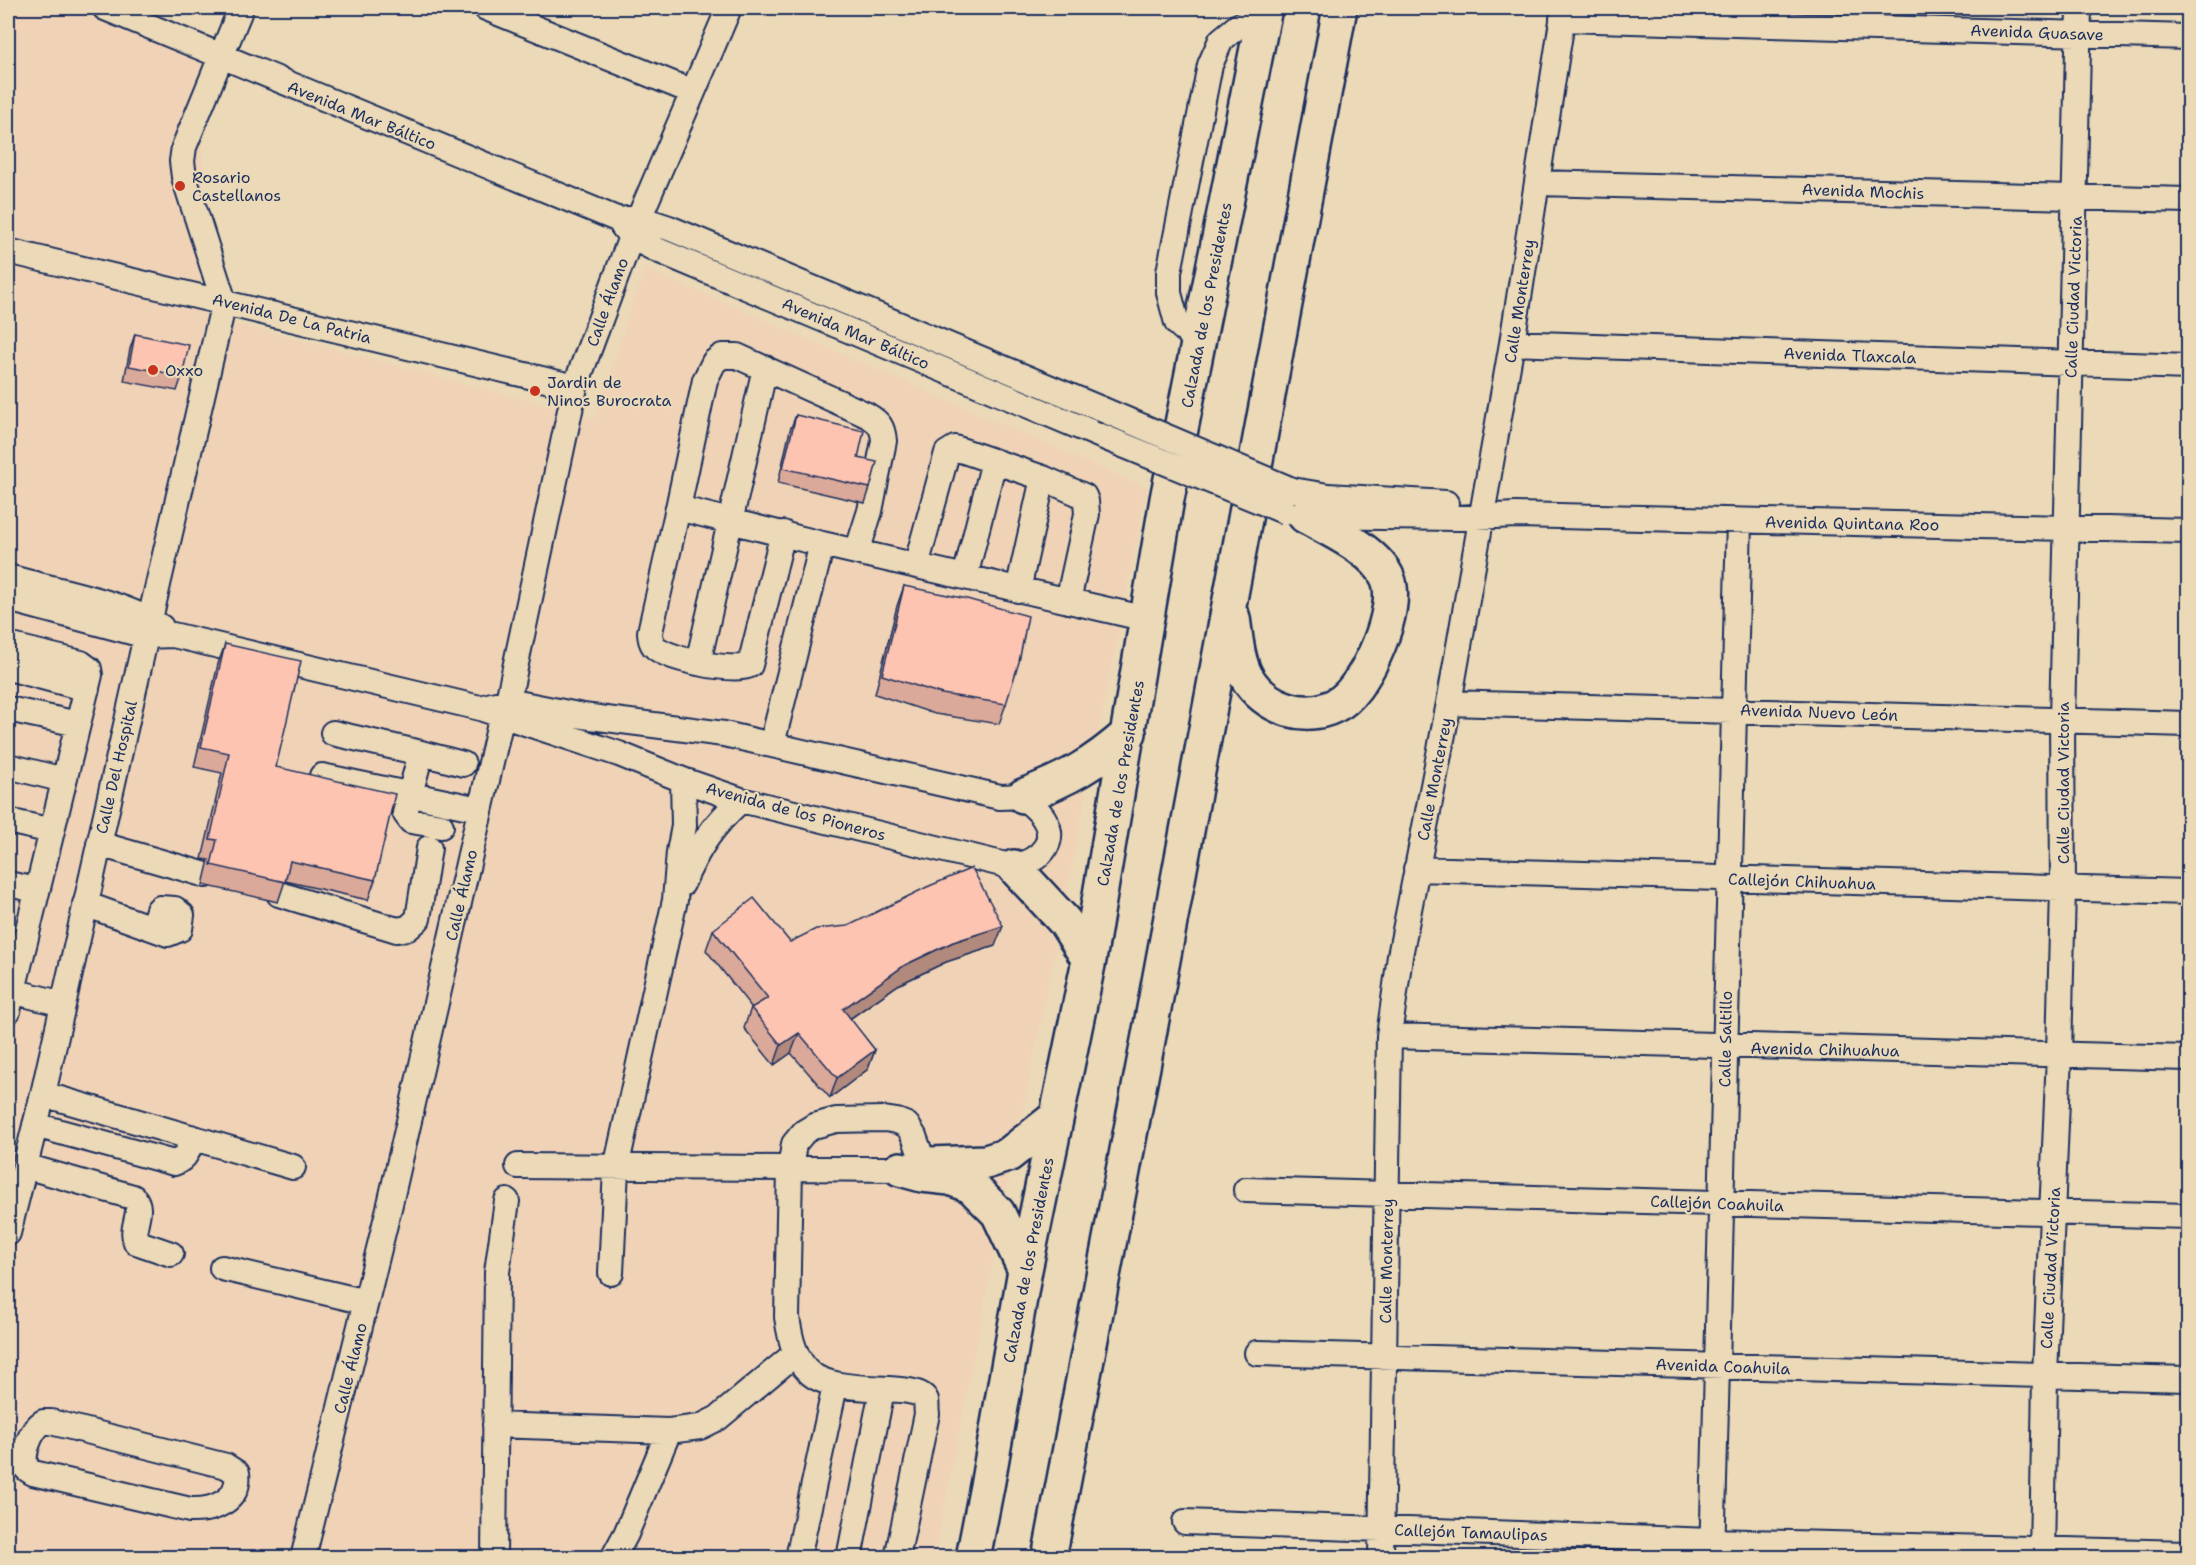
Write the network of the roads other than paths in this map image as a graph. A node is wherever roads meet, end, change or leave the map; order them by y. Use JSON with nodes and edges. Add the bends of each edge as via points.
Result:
{"nodes":[{"id":1,"x":105,"y":8,"type":"edge"},
{"id":2,"x":241,"y":8,"type":"edge"},
{"id":3,"x":486,"y":8,"type":"edge"},
{"id":4,"x":729,"y":8,"type":"edge"},
{"id":5,"x":1340,"y":8,"type":"edge"},
{"id":6,"x":2079,"y":8,"type":"edge"},
{"id":7,"x":1264,"y":11,"type":"edge"},
{"id":8,"x":1563,"y":13,"type":"edge"},
{"id":9,"x":2079,"y":33,"type":"junction"},
{"id":10,"x":2188,"y":37,"type":"edge"},
{"id":11,"x":220,"y":57,"type":"junction"},
{"id":12,"x":693,"y":92,"type":"junction"},
{"id":13,"x":1538,"y":183,"type":"junction"},
{"id":14,"x":2076,"y":197,"type":"junction"},
{"id":15,"x":2188,"y":200,"type":"edge"},
{"id":16,"x":630,"y":225,"type":"junction"},
{"id":17,"x":8,"y":251,"type":"edge"},
{"id":18,"x":225,"y":302,"type":"junction"},
{"id":19,"x":1199,"y":343,"type":"junction"},
{"id":20,"x":1512,"y":343,"type":"junction"},
{"id":21,"x":2072,"y":363,"type":"junction"},
{"id":22,"x":2188,"y":367,"type":"edge"},
{"id":23,"x":765,"y":368,"type":"junction"},
{"id":24,"x":576,"y":387,"type":"junction"},
{"id":25,"x":994,"y":461,"type":"junction"},
{"id":26,"x":1043,"y":478,"type":"junction"},
{"id":27,"x":1294,"y":506,"type":"junction"},
{"id":28,"x":678,"y":508,"type":"junction"},
{"id":29,"x":1481,"y":512,"type":"junction"},
{"id":30,"x":729,"y":520,"type":"junction"},
{"id":31,"x":1739,"y":521,"type":"junction"},
{"id":32,"x":2067,"y":528,"type":"junction"},
{"id":33,"x":2188,"y":531,"type":"edge"},
{"id":34,"x":783,"y":533,"type":"junction"},
{"id":35,"x":822,"y":544,"type":"junction"},
{"id":36,"x":857,"y":552,"type":"junction"},
{"id":37,"x":916,"y":566,"type":"junction"},
{"id":38,"x":8,"y":577,"type":"edge"},
{"id":39,"x":965,"y":577,"type":"junction"},
{"id":40,"x":1018,"y":590,"type":"junction"},
{"id":41,"x":1231,"y":598,"type":"junction"},
{"id":42,"x":8,"y":600,"type":"edge"},
{"id":43,"x":1068,"y":601,"type":"junction"},
{"id":44,"x":1147,"y":619,"type":"junction"},
{"id":45,"x":148,"y":628,"type":"junction"},
{"id":46,"x":8,"y":645,"type":"edge"},
{"id":47,"x":699,"y":663,"type":"junction"},
{"id":48,"x":8,"y":668,"type":"edge"},
{"id":49,"x":87,"y":689,"type":"junction"},
{"id":50,"x":1449,"y":703,"type":"junction"},
{"id":51,"x":497,"y":708,"type":"junction"},
{"id":52,"x":8,"y":709,"type":"edge"},
{"id":53,"x":1734,"y":710,"type":"junction"},
{"id":54,"x":2062,"y":720,"type":"junction"},
{"id":55,"x":627,"y":722,"type":"junction"},
{"id":56,"x":78,"y":724,"type":"junction"},
{"id":57,"x":2188,"y":724,"type":"edge"},
{"id":58,"x":333,"y":733,"type":"dead end"},
{"id":59,"x":1129,"y":734,"type":"junction"},
{"id":60,"x":772,"y":744,"type":"junction"},
{"id":61,"x":421,"y":753,"type":"junction"},
{"id":62,"x":620,"y":754,"type":"junction"},
{"id":63,"x":463,"y":764,"type":"dead end"},
{"id":64,"x":8,"y":766,"type":"edge"},
{"id":65,"x":322,"y":776,"type":"edge"},
{"id":66,"x":64,"y":780,"type":"junction"},
{"id":67,"x":683,"y":780,"type":"junction"},
{"id":68,"x":410,"y":795,"type":"junction"},
{"id":69,"x":1023,"y":796,"type":"junction"},
{"id":70,"x":741,"y":800,"type":"junction"},
{"id":71,"x":479,"y":809,"type":"junction"},
{"id":72,"x":8,"y":821,"type":"edge"},
{"id":73,"x":441,"y":826,"type":"dead end"},
{"id":74,"x":52,"y":831,"type":"junction"},
{"id":75,"x":99,"y":844,"type":"junction"},
{"id":76,"x":429,"y":848,"type":"dead end"},
{"id":77,"x":1014,"y":867,"type":"junction"},
{"id":78,"x":1416,"y":869,"type":"junction"},
{"id":79,"x":206,"y":875,"type":"dead end"},
{"id":80,"x":1730,"y":879,"type":"junction"},
{"id":81,"x":8,"y":884,"type":"edge"},
{"id":82,"x":2063,"y":888,"type":"junction"},
{"id":83,"x":37,"y":891,"type":"junction"},
{"id":84,"x":2188,"y":892,"type":"edge"},
{"id":85,"x":279,"y":894,"type":"edge"},
{"id":86,"x":675,"y":900,"type":"junction"},
{"id":87,"x":85,"y":904,"type":"junction"},
{"id":88,"x":152,"y":928,"type":"dead end"},
{"id":89,"x":16,"y":940,"type":"edge"},
{"id":90,"x":1089,"y":960,"type":"junction"},
{"id":91,"x":9,"y":998,"type":"edge"},
{"id":92,"x":63,"y":1004,"type":"junction"},
{"id":93,"x":1389,"y":1036,"type":"junction"},
{"id":94,"x":1725,"y":1046,"type":"junction"},
{"id":95,"x":2059,"y":1055,"type":"junction"},
{"id":96,"x":2188,"y":1058,"type":"edge"},
{"id":97,"x":43,"y":1094,"type":"junction"},
{"id":98,"x":1055,"y":1118,"type":"junction"},
{"id":99,"x":35,"y":1125,"type":"junction"},
{"id":100,"x":191,"y":1137,"type":"junction"},
{"id":101,"x":24,"y":1166,"type":"junction"},
{"id":102,"x":518,"y":1166,"type":"dead end"},
{"id":103,"x":293,"y":1167,"type":"dead end"},
{"id":104,"x":912,"y":1167,"type":"junction"},
{"id":105,"x":616,"y":1168,"type":"junction"},
{"id":106,"x":790,"y":1169,"type":"junction"},
{"id":107,"x":1246,"y":1190,"type":"dead end"},
{"id":108,"x":1388,"y":1194,"type":"junction"},
{"id":109,"x":507,"y":1201,"type":"dead end"},
{"id":110,"x":1721,"y":1203,"type":"junction"},
{"id":111,"x":2052,"y":1213,"type":"junction"},
{"id":112,"x":2188,"y":1216,"type":"edge"},
{"id":113,"x":8,"y":1233,"type":"edge"},
{"id":114,"x":171,"y":1254,"type":"dead end"},
{"id":115,"x":222,"y":1268,"type":"dead end"},
{"id":116,"x":1025,"y":1270,"type":"junction"},
{"id":117,"x":611,"y":1273,"type":"dead end"},
{"id":118,"x":366,"y":1302,"type":"junction"},
{"id":119,"x":796,"y":1353,"type":"junction"},
{"id":120,"x":1257,"y":1353,"type":"dead end"},
{"id":121,"x":1384,"y":1357,"type":"junction"},
{"id":122,"x":1717,"y":1366,"type":"junction"},
{"id":123,"x":2045,"y":1375,"type":"junction"},
{"id":124,"x":2188,"y":1379,"type":"edge"},
{"id":125,"x":835,"y":1386,"type":"junction"},
{"id":126,"x":882,"y":1390,"type":"junction"},
{"id":127,"x":495,"y":1425,"type":"junction"},
{"id":128,"x":669,"y":1431,"type":"junction"},
{"id":129,"x":16,"y":1457,"type":"edge"},
{"id":130,"x":1185,"y":1521,"type":"dead end"},
{"id":131,"x":1382,"y":1528,"type":"junction"},
{"id":132,"x":1712,"y":1549,"type":"edge"},
{"id":133,"x":2188,"y":1553,"type":"edge"},
{"id":134,"x":2042,"y":1554,"type":"edge"},
{"id":135,"x":303,"y":1557,"type":"edge"},
{"id":136,"x":494,"y":1557,"type":"edge"},
{"id":137,"x":613,"y":1557,"type":"edge"},
{"id":138,"x":798,"y":1557,"type":"edge"},
{"id":139,"x":849,"y":1557,"type":"edge"},
{"id":140,"x":897,"y":1557,"type":"edge"},
{"id":141,"x":973,"y":1557,"type":"edge"},
{"id":142,"x":1049,"y":1557,"type":"edge"},
{"id":143,"x":1381,"y":1557,"type":"edge"}],
"edges":[{"from":1,"to":11,"type":"street","name":"Avenida Mar Báltico"},
{"from":2,"to":11,"type":"street"},
{"from":3,"to":12,"type":"street"},
{"from":4,"to":12,"type":"street","name":"Calle Álamo"},
{"from":5,"to":41,"type":"highway"},
{"from":6,"to":9,"type":"street","name":"Calle Ciudad Victoria"},
{"from":7,"to":19,"type":"highway","name":"Calzada de los Presidentes"},
{"from":7,"to":19,"type":"street","via":[[1221,40],[1210,65],[1201,104],[1169,272],[1178,323]]},
{"from":8,"to":9,"type":"street","name":"Avenida Guasave"},
{"from":8,"to":13,"type":"street","name":"Calle Monterrey"},
{"from":9,"to":10,"type":"street","name":"Avenida Guasave"},
{"from":9,"to":14,"type":"street","name":"Calle Ciudad Victoria"},
{"from":11,"to":16,"type":"street","name":"Avenida Mar Báltico"},
{"from":11,"to":18,"type":"street","via":[[182,161]]},
{"from":12,"to":16,"type":"street","name":"Calle Álamo"},
{"from":13,"to":14,"type":"street","name":"Avenida Mochis"},
{"from":13,"to":20,"type":"street","name":"Calle Monterrey"},
{"from":14,"to":15,"type":"street","name":"Avenida Mochis"},
{"from":14,"to":21,"type":"street","name":"Calle Ciudad Victoria"},
{"from":16,"to":24,"type":"street","name":"Calle Álamo"},
{"from":16,"to":27,"type":"street","name":"Avenida Mar Báltico","bridge":true,"via":[[1101,436]]},
{"from":16,"to":27,"type":"street","name":"Avenida Mar Báltico","bridge":true,"via":[[669,228],[1101,409]]},
{"from":17,"to":18,"type":"street","name":"Avenida De La Patria"},
{"from":18,"to":24,"type":"street","name":"Avenida De La Patria"},
{"from":18,"to":45,"type":"street","name":"Calle Del Hospital"},
{"from":19,"to":44,"type":"highway","name":"Calzada de los Presidentes"},
{"from":20,"to":21,"type":"street","name":"Avenida Tlaxcala"},
{"from":20,"to":29,"type":"street","name":"Calle Monterrey"},
{"from":21,"to":22,"type":"street","name":"Avenida Tlaxcala"},
{"from":21,"to":32,"type":"street","name":"Calle Ciudad Victoria"},
{"from":23,"to":28,"type":"street","via":[[729,355],[714,362],[705,380]]},
{"from":23,"to":30,"type":"street"},
{"from":23,"to":36,"type":"street","via":[[867,414],[883,429],[870,511]]},
{"from":24,"to":51,"type":"street","name":"Calle Álamo"},
{"from":25,"to":26,"type":"street"},
{"from":25,"to":37,"type":"street","via":[[954,448],[948,450]]},
{"from":25,"to":39,"type":"street"},
{"from":26,"to":40,"type":"street"},
{"from":26,"to":43,"type":"street","via":[[1080,493],[1086,501],[1087,514]]},
{"from":27,"to":29,"type":"street","name":"Avenida Quintana Roo","via":[[1328,496]]},
{"from":27,"to":41,"type":"highway","via":[[1364,550],[1388,578],[1390,597],[1385,628],[1372,661],[1353,689],[1341,702],[1301,712],[1278,707],[1262,696],[1246,675],[1239,654]]},
{"from":28,"to":30,"type":"street"},
{"from":28,"to":47,"type":"street","via":[[650,632],[660,651]]},
{"from":29,"to":31,"type":"street","name":"Avenida Quintana Roo"},
{"from":29,"to":50,"type":"street","name":"Calle Monterrey"},
{"from":30,"to":34,"type":"street"},
{"from":30,"to":47,"type":"street"},
{"from":31,"to":32,"type":"street","name":"Avenida Quintana Roo"},
{"from":31,"to":53,"type":"street","name":"Calle Saltillo"},
{"from":32,"to":33,"type":"street","name":"Avenida Quintana Roo"},
{"from":32,"to":54,"type":"street","name":"Calle Ciudad Victoria"},
{"from":34,"to":35,"type":"street"},
{"from":34,"to":47,"type":"street","via":[[750,665],[724,668]]},
{"from":35,"to":36,"type":"street"},
{"from":35,"to":60,"type":"street"},
{"from":36,"to":37,"type":"street"},
{"from":37,"to":39,"type":"street"},
{"from":38,"to":45,"type":"street","name":"Avenida de los Pioneros","via":[[125,609]]},
{"from":39,"to":40,"type":"street"},
{"from":40,"to":43,"type":"street"},
{"from":41,"to":142,"type":"highway"},
{"from":42,"to":45,"type":"street","name":"Avenida de los Pioneros"},
{"from":43,"to":44,"type":"street"},
{"from":44,"to":59,"type":"highway","name":"Calzada de los Presidentes"},
{"from":45,"to":51,"type":"street","name":"Avenida de los Pioneros"},
{"from":45,"to":75,"type":"street","name":"Calle Del Hospital"},
{"from":46,"to":49,"type":"street","via":[[87,666]]},
{"from":48,"to":49,"type":"street"},
{"from":49,"to":56,"type":"street"},
{"from":50,"to":53,"type":"street","name":"Avenida Nuevo León"},
{"from":50,"to":78,"type":"street","name":"Calle Monterrey"},
{"from":51,"to":55,"type":"street","name":"Avenida de los Pioneros"},
{"from":51,"to":62,"type":"street","name":"Avenida de los Pioneros"},
{"from":51,"to":71,"type":"street","name":"Calle Álamo"},
{"from":52,"to":56,"type":"street"},
{"from":53,"to":54,"type":"street","name":"Avenida Nuevo León"},
{"from":53,"to":80,"type":"street","name":"Calle Saltillo"},
{"from":54,"to":57,"type":"street","name":"Avenida Nuevo León"},
{"from":54,"to":82,"type":"street","name":"Calle Ciudad Victoria"},
{"from":55,"to":60,"type":"street","name":"Avenida de los Pioneros"},
{"from":55,"to":62,"type":"street","via":[[617,737]]},
{"from":56,"to":66,"type":"street"},
{"from":58,"to":61,"type":"street"},
{"from":59,"to":69,"type":"highway","via":[[1080,771]]},
{"from":59,"to":90,"type":"highway","name":"Calzada de los Presidentes"},
{"from":60,"to":69,"type":"street","name":"Avenida de los Pioneros","via":[[1000,797]]},
{"from":61,"to":63,"type":"street"},
{"from":61,"to":68,"type":"street"},
{"from":62,"to":67,"type":"street","name":"Avenida de los Pioneros"},
{"from":64,"to":66,"type":"street"},
{"from":65,"to":68,"type":"street"},
{"from":66,"to":74,"type":"street"},
{"from":67,"to":70,"type":"street","name":"Avenida de los Pioneros"},
{"from":67,"to":86,"type":"street","via":[[684,826]]},
{"from":68,"to":71,"type":"street"},
{"from":68,"to":73,"type":"street","via":[[407,818]]},
{"from":69,"to":77,"type":"street","via":[[1040,813],[1049,835],[1039,857]]},
{"from":70,"to":77,"type":"street","name":"Avenida de los Pioneros"},
{"from":70,"to":86,"type":"street","via":[[712,828]]},
{"from":71,"to":118,"type":"street","name":"Calle Álamo"},
{"from":72,"to":74,"type":"street"},
{"from":74,"to":83,"type":"street"},
{"from":75,"to":79,"type":"street"},
{"from":75,"to":87,"type":"street","name":"Calle Del Hospital"},
{"from":76,"to":85,"type":"street","via":[[418,919],[408,928],[397,930]]},
{"from":77,"to":90,"type":"highway","via":[[1065,922]]},
{"from":78,"to":80,"type":"street","name":"Callejón Chihuahua"},
{"from":78,"to":93,"type":"street","name":"Calle Monterrey"},
{"from":80,"to":82,"type":"street","name":"Callejón Chihuahua"},
{"from":80,"to":94,"type":"street","name":"Calle Saltillo"},
{"from":81,"to":83,"type":"street"},
{"from":82,"to":84,"type":"street","name":"Callejón Chihuahua"},
{"from":82,"to":95,"type":"street","name":"Calle Ciudad Victoria"},
{"from":83,"to":89,"type":"street"},
{"from":86,"to":105,"type":"street"},
{"from":87,"to":88,"type":"street"},
{"from":87,"to":92,"type":"street","name":"Calle Del Hospital"},
{"from":89,"to":91,"type":"street"},
{"from":90,"to":98,"type":"highway","name":"Calzada de los Presidentes"},
{"from":91,"to":92,"type":"street"},
{"from":92,"to":97,"type":"street","name":"Calle Del Hospital"},
{"from":93,"to":94,"type":"street","name":"Avenida Chihuahua"},
{"from":93,"to":108,"type":"street","name":"Calle Monterrey"},
{"from":94,"to":95,"type":"street","name":"Avenida Chihuahua"},
{"from":94,"to":110,"type":"street","name":"Calle Saltillo"},
{"from":95,"to":96,"type":"street","name":"Avenida Chihuahua"},
{"from":95,"to":111,"type":"street","name":"Calle Ciudad Victoria"},
{"from":97,"to":99,"type":"street","name":"Calle Del Hospital"},
{"from":97,"to":100,"type":"street"},
{"from":98,"to":104,"type":"highway","via":[[1008,1155],[986,1162]]},
{"from":98,"to":116,"type":"highway","name":"Calzada de los Presidentes"},
{"from":99,"to":100,"type":"street","via":[[174,1163],[188,1152]]},
{"from":99,"to":101,"type":"street","name":"Calle Del Hospital"},
{"from":100,"to":103,"type":"street"},
{"from":101,"to":113,"type":"street","name":"Calle Del Hospital"},
{"from":101,"to":114,"type":"street","via":[[133,1197],[139,1209],[133,1233],[136,1242]]},
{"from":102,"to":105,"type":"street"},
{"from":104,"to":106,"type":"street"},
{"from":104,"to":106,"type":"street","via":[[914,1136],[907,1125],[884,1119],[836,1120],[814,1126],[794,1144]]},
{"from":104,"to":116,"type":"highway","via":[[922,1175],[950,1178],[970,1186],[999,1213]]},
{"from":105,"to":106,"type":"street"},
{"from":105,"to":117,"type":"street"},
{"from":106,"to":119,"type":"street","via":[[787,1317]]},
{"from":107,"to":108,"type":"street","name":"Callejón Coahuila"},
{"from":108,"to":110,"type":"street","name":"Callejón Coahuila"},
{"from":108,"to":121,"type":"street","name":"Calle Monterrey"},
{"from":109,"to":127,"type":"street","via":[[497,1272]]},
{"from":110,"to":111,"type":"street","name":"Callejón Coahuila"},
{"from":110,"to":122,"type":"street","name":"Calle Saltillo"},
{"from":111,"to":112,"type":"street","name":"Callejón Coahuila"},
{"from":111,"to":123,"type":"street","name":"Calle Ciudad Victoria"},
{"from":115,"to":118,"type":"street"},
{"from":116,"to":141,"type":"highway","name":"Calzada de los Presidentes"},
{"from":118,"to":135,"type":"street","name":"Calle Álamo"},
{"from":119,"to":125,"type":"street","via":[[810,1373]]},
{"from":119,"to":128,"type":"street","via":[[718,1418],[700,1427]]},
{"from":120,"to":121,"type":"street","name":"Avenida Coahuila"},
{"from":121,"to":122,"type":"street","name":"Avenida Coahuila"},
{"from":121,"to":131,"type":"street","name":"Calle Monterrey"},
{"from":122,"to":123,"type":"street","name":"Avenida Coahuila"},
{"from":122,"to":132,"type":"street","name":"Calle Saltillo"},
{"from":123,"to":124,"type":"street","name":"Avenida Coahuila"},
{"from":123,"to":134,"type":"street","name":"Calle Ciudad Victoria"},
{"from":125,"to":126,"type":"street"},
{"from":125,"to":138,"type":"street"},
{"from":126,"to":139,"type":"street"},
{"from":126,"to":140,"type":"street","via":[[919,1392],[926,1400],[927,1414]]},
{"from":127,"to":128,"type":"street"},
{"from":127,"to":136,"type":"street"},
{"from":128,"to":137,"type":"street"},
{"from":129,"to":129,"type":"street","via":[[36,1426],[51,1422],[226,1466],[237,1473],[238,1482],[222,1504],[190,1510],[33,1473]]},
{"from":130,"to":131,"type":"street","name":"Callejón Tamaulipas"},
{"from":131,"to":132,"type":"street","name":"Callejón Tamaulipas"},
{"from":131,"to":143,"type":"street","name":"Calle Monterrey"},
{"from":132,"to":134,"type":"street","name":"Callejón Tamaulipas"},
{"from":133,"to":134,"type":"street","name":"Callejón Tamaulipas"}]}
